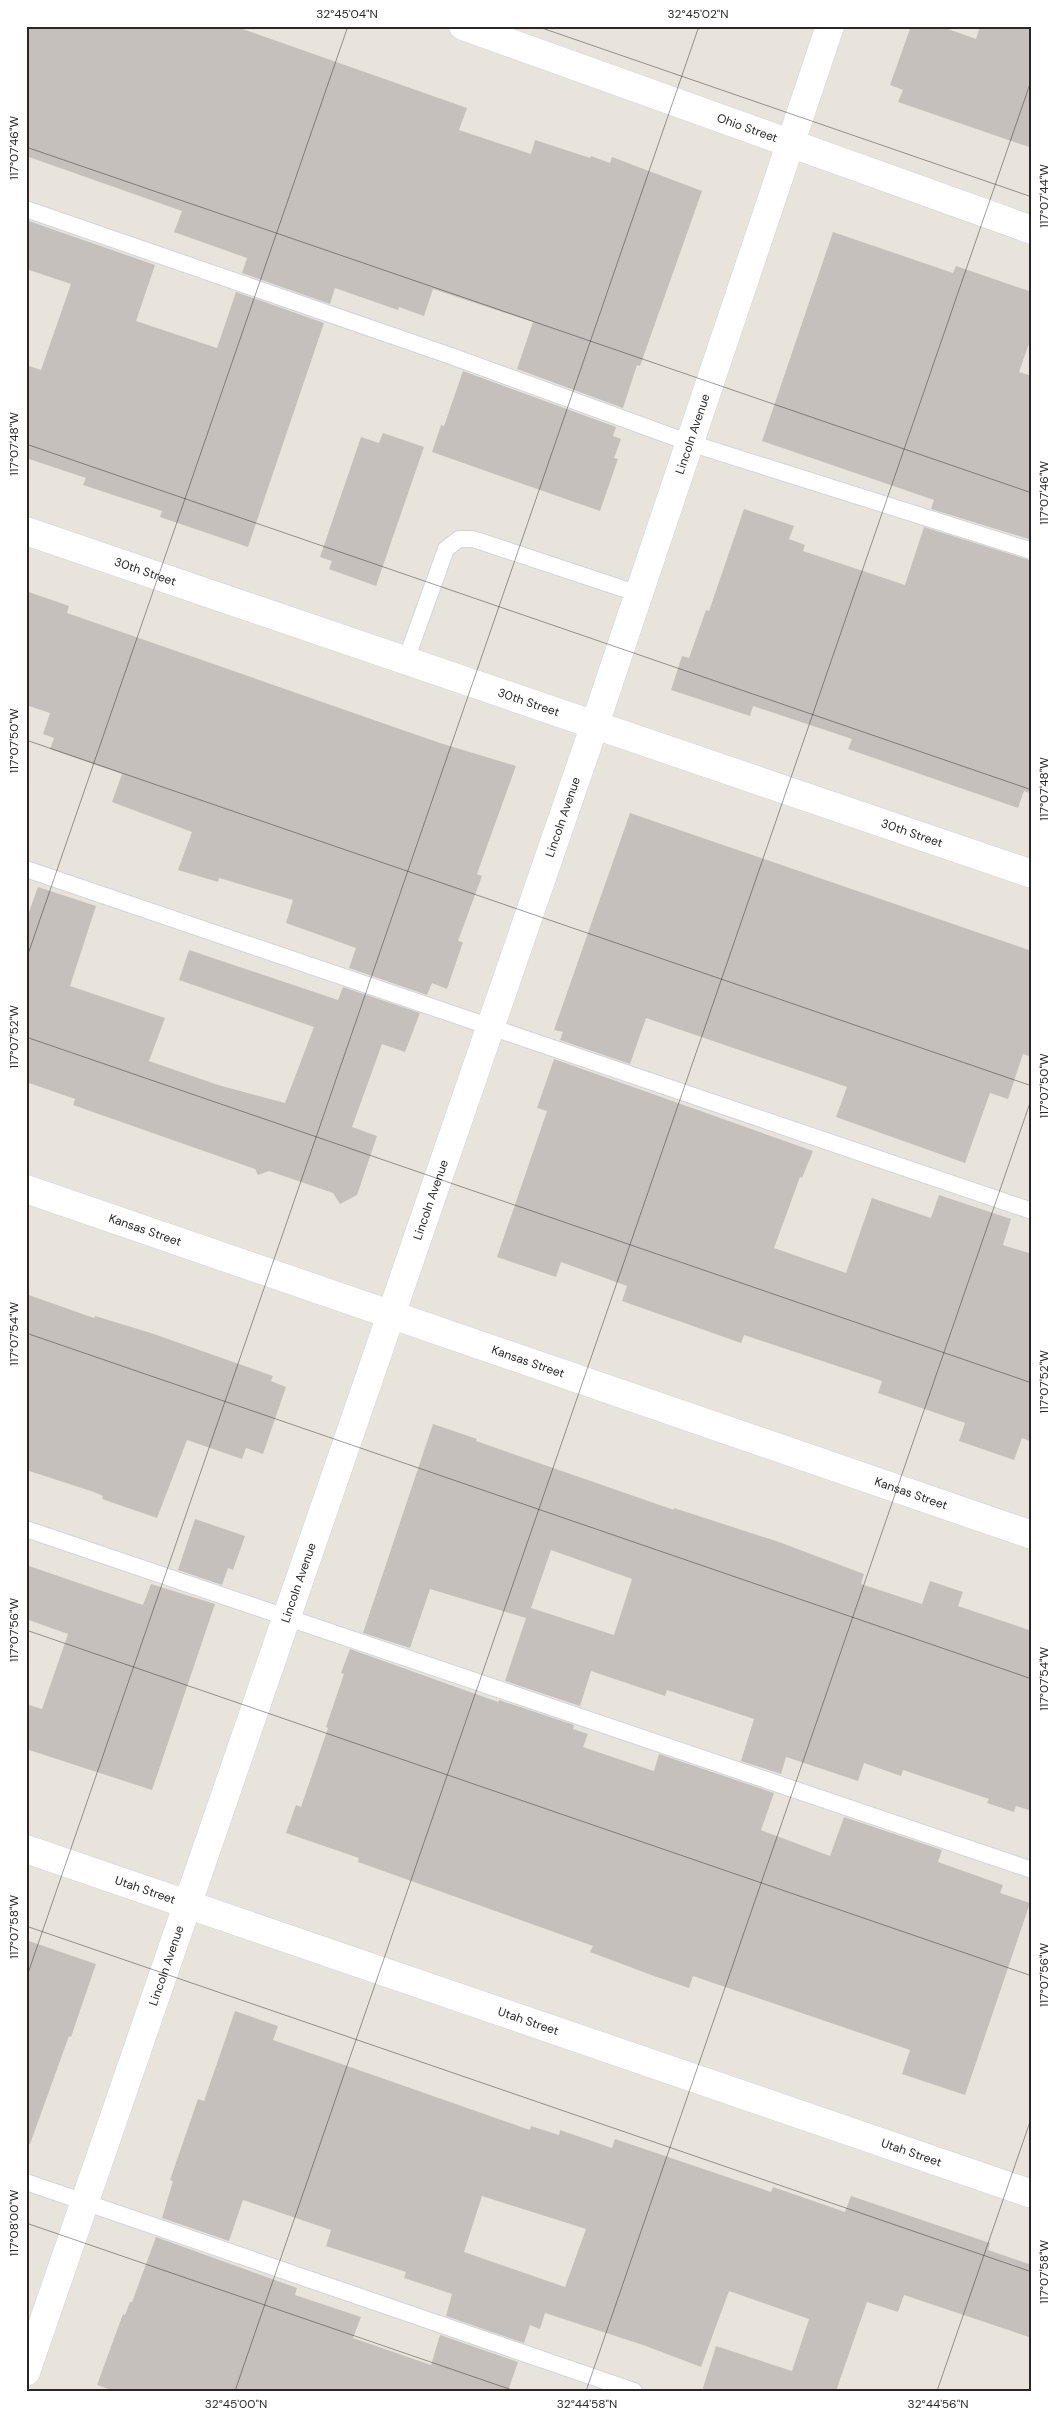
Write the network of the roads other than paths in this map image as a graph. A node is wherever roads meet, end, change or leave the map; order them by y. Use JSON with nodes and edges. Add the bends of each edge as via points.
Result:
{"nodes":[{"id":1,"x":463,"y":26,"type":"edge"},
{"id":2,"x":830,"y":26,"type":"edge"},
{"id":3,"x":791,"y":142,"type":"junction"},
{"id":4,"x":26,"y":208,"type":"edge"},
{"id":5,"x":1032,"y":230,"type":"edge"},
{"id":6,"x":690,"y":443,"type":"junction"},
{"id":7,"x":26,"y":531,"type":"edge"},
{"id":8,"x":1032,"y":551,"type":"edge"},
{"id":9,"x":639,"y":594,"type":"junction"},
{"id":10,"x":406,"y":660,"type":"junction"},
{"id":11,"x":595,"y":724,"type":"junction"},
{"id":12,"x":26,"y":869,"type":"edge"},
{"id":13,"x":1032,"y":874,"type":"edge"},
{"id":14,"x":490,"y":1026,"type":"junction"},
{"id":15,"x":26,"y":1189,"type":"edge"},
{"id":16,"x":1032,"y":1211,"type":"edge"},
{"id":17,"x":391,"y":1314,"type":"junction"},
{"id":18,"x":26,"y":1529,"type":"edge"},
{"id":19,"x":1032,"y":1535,"type":"edge"},
{"id":20,"x":287,"y":1618,"type":"junction"},
{"id":21,"x":26,"y":1849,"type":"edge"},
{"id":22,"x":1032,"y":1870,"type":"edge"},
{"id":23,"x":187,"y":1905,"type":"junction"},
{"id":24,"x":26,"y":2182,"type":"edge"},
{"id":25,"x":1032,"y":2194,"type":"edge"},
{"id":26,"x":86,"y":2202,"type":"junction"},
{"id":27,"x":26,"y":2372,"type":"edge"},
{"id":28,"x":634,"y":2391,"type":"edge"}],
"edges":[{"from":1,"to":3,"type":"street","name":"Ohio Street"},
{"from":2,"to":3,"type":"street","name":"Lincoln Avenue"},
{"from":3,"to":5,"type":"street","name":"Ohio Street"},
{"from":3,"to":6,"type":"street","name":"Lincoln Avenue"},
{"from":4,"to":6,"type":"lane"},
{"from":6,"to":8,"type":"lane"},
{"from":6,"to":9,"type":"street","name":"Lincoln Avenue"},
{"from":7,"to":10,"type":"street","name":"30th Street"},
{"from":9,"to":10,"type":"lane","via":[[473,539],[459,539],[446,549]]},
{"from":9,"to":11,"type":"street","name":"Lincoln Avenue"},
{"from":10,"to":11,"type":"street","name":"30th Street"},
{"from":11,"to":13,"type":"street","name":"30th Street"},
{"from":11,"to":14,"type":"street","name":"Lincoln Avenue"},
{"from":12,"to":14,"type":"lane"},
{"from":14,"to":16,"type":"lane"},
{"from":14,"to":17,"type":"street","name":"Lincoln Avenue"},
{"from":15,"to":17,"type":"street","name":"Kansas Street"},
{"from":17,"to":19,"type":"street","name":"Kansas Street"},
{"from":17,"to":20,"type":"street","name":"Lincoln Avenue"},
{"from":18,"to":20,"type":"lane"},
{"from":20,"to":22,"type":"lane"},
{"from":20,"to":23,"type":"street","name":"Lincoln Avenue"},
{"from":21,"to":23,"type":"street","name":"Utah Street"},
{"from":23,"to":25,"type":"street","name":"Utah Street"},
{"from":23,"to":26,"type":"street","name":"Lincoln Avenue"},
{"from":24,"to":26,"type":"lane"},
{"from":26,"to":27,"type":"street","name":"Lincoln Avenue"},
{"from":26,"to":28,"type":"lane"}]}
